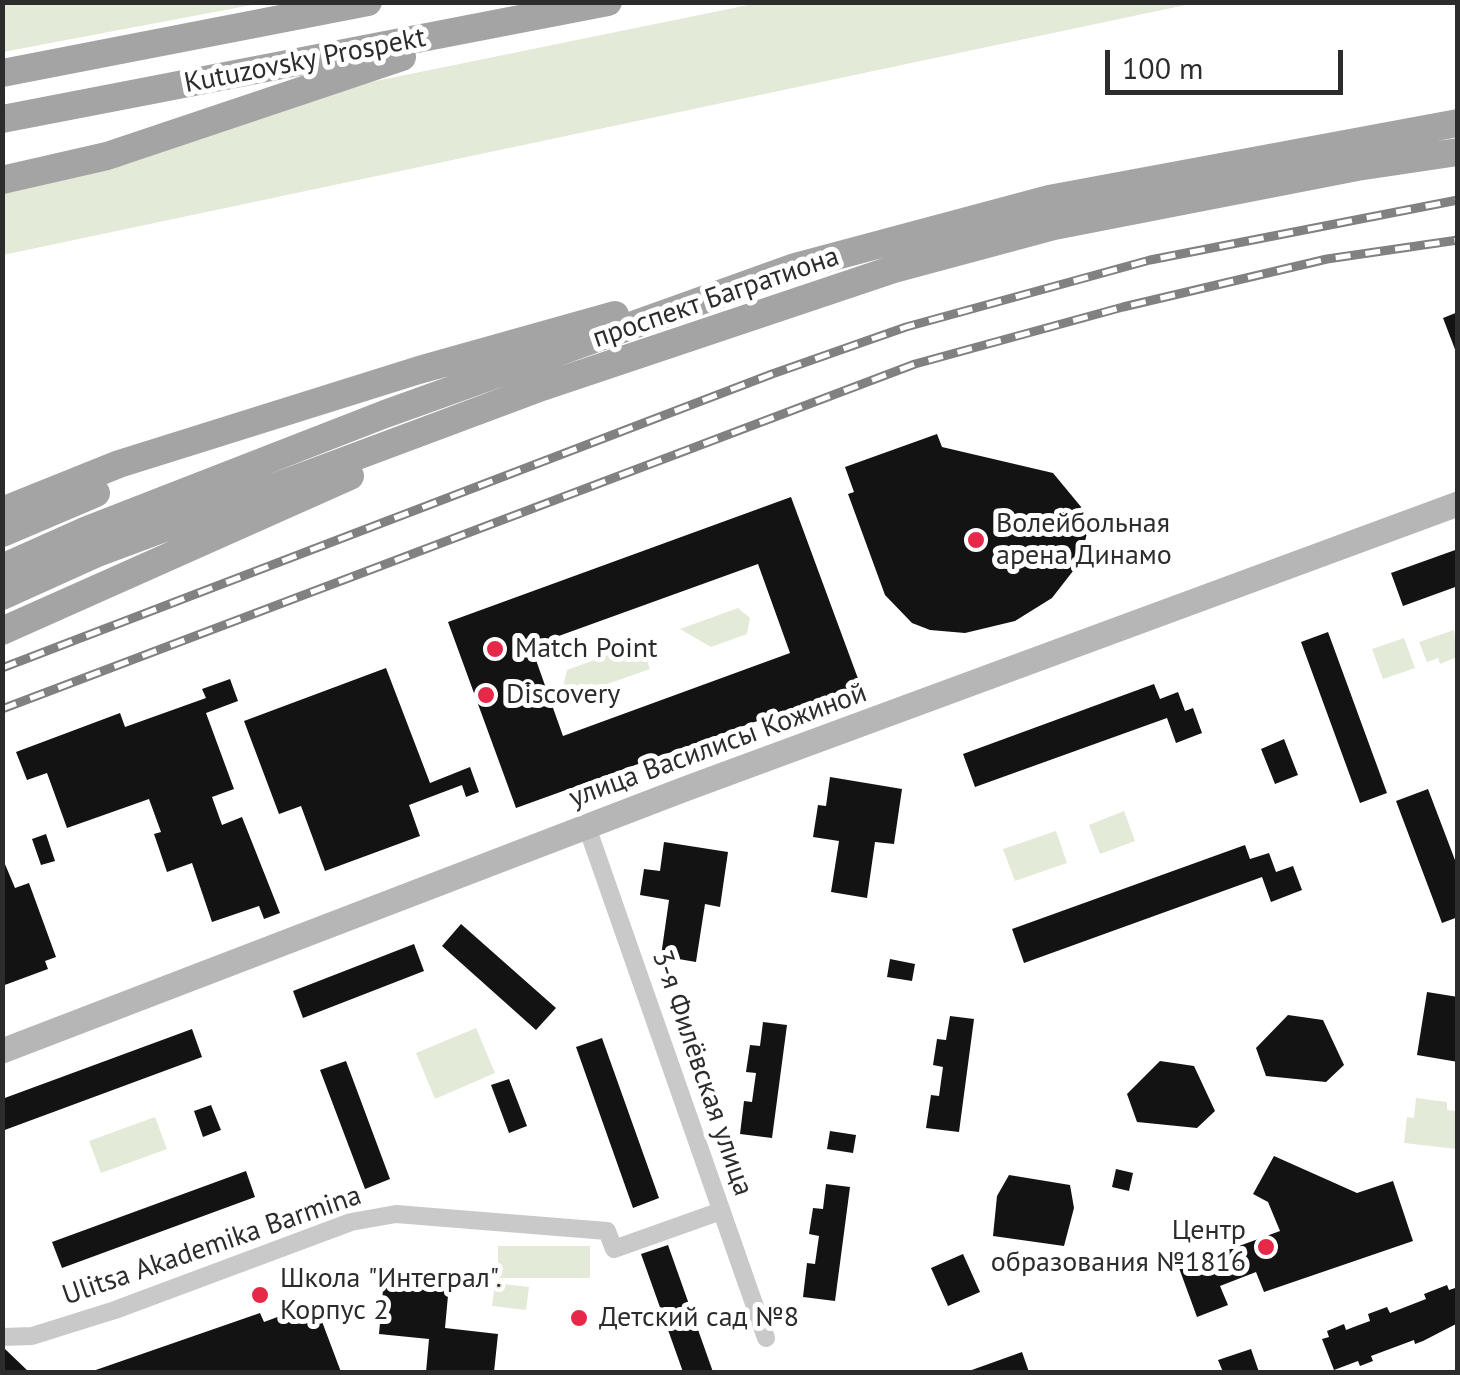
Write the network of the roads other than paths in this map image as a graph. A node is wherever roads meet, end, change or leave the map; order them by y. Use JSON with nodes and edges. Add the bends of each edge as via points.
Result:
{"nodes":[{"id":1,"x":368,"y":2,"type":"edge"},
{"id":2,"x":608,"y":2,"type":"edge"},
{"id":3,"x":496,"y":24,"type":"junction"},
{"id":4,"x":2,"y":74,"type":"edge"},
{"id":5,"x":2,"y":119,"type":"edge"},
{"id":6,"x":1458,"y":123,"type":"edge"},
{"id":7,"x":1458,"y":152,"type":"edge"},
{"id":8,"x":2,"y":180,"type":"edge"},
{"id":9,"x":795,"y":267,"type":"junction"},
{"id":10,"x":542,"y":387,"type":"junction"},
{"id":11,"x":272,"y":417,"type":"junction"},
{"id":12,"x":1458,"y":504,"type":"edge"},
{"id":13,"x":2,"y":511,"type":"edge"},
{"id":14,"x":2,"y":533,"type":"edge"},
{"id":15,"x":2,"y":568,"type":"edge"},
{"id":16,"x":2,"y":596,"type":"edge"},
{"id":17,"x":2,"y":630,"type":"edge"},
{"id":18,"x":587,"y":826,"type":"junction"},
{"id":19,"x":2,"y":1051,"type":"edge"},
{"id":20,"x":721,"y":1211,"type":"junction"},
{"id":21,"x":2,"y":1337,"type":"edge"},
{"id":22,"x":766,"y":1338,"type":"dead end"}],
"edges":[{"from":1,"to":4,"type":"main road","name":"Kutuzovsky Prospekt"},
{"from":2,"to":3,"type":"main road","name":"Kutuzovsky Prospekt"},
{"from":3,"to":5,"type":"main road","name":"Kutuzovsky Prospekt"},
{"from":3,"to":8,"type":"main road","via":[[124,150]]},
{"from":6,"to":9,"type":"main road","name":"проспект Багратиона","via":[[1048,199]]},
{"from":7,"to":10,"type":"main road","name":"проспект Багратиона","via":[[1054,226],[878,274]]},
{"from":9,"to":11,"type":"main road","via":[[534,336]]},
{"from":9,"to":15,"type":"main road","name":"проспект Багратиона","via":[[385,414]]},
{"from":10,"to":16,"type":"main road","name":"проспект Багратиона","via":[[95,554]]},
{"from":10,"to":17,"type":"main road"},
{"from":11,"to":13,"type":"main road","via":[[119,464]]},
{"from":11,"to":14,"type":"main road"},
{"from":12,"to":18,"type":"street","name":"улица Василисы Кожиной"},
{"from":18,"to":19,"type":"street","name":"улица Василисы Кожиной"},
{"from":18,"to":20,"type":"street","name":"3-я Филёвская улица"},
{"from":20,"to":21,"type":"street","name":"Ulitsa Akademika Barmina","via":[[614,1249],[607,1231],[396,1214],[351,1222],[32,1336]]},
{"from":20,"to":22,"type":"street","name":"3-я Филёвская улица"}]}
